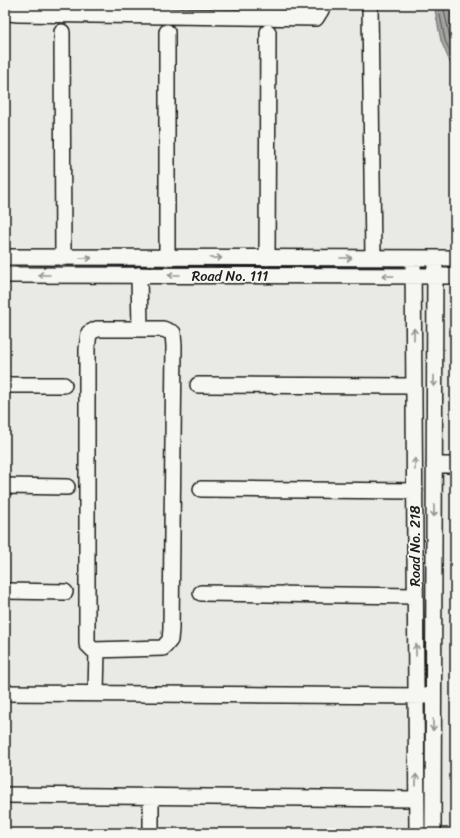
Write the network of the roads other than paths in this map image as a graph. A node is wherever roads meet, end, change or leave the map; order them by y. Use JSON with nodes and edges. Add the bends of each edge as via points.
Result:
{"nodes":[{"id":1,"x":322,"y":5,"type":"edge"},
{"id":2,"x":370,"y":5,"type":"edge"},
{"id":3,"x":5,"y":8,"type":"edge"},
{"id":4,"x":62,"y":32,"type":"dead end"},
{"id":5,"x":167,"y":32,"type":"dead end"},
{"id":6,"x":268,"y":32,"type":"dead end"},
{"id":7,"x":5,"y":258,"type":"edge"},
{"id":8,"x":63,"y":258,"type":"junction"},
{"id":9,"x":167,"y":258,"type":"junction"},
{"id":10,"x":267,"y":258,"type":"junction"},
{"id":11,"x":372,"y":258,"type":"junction"},
{"id":12,"x":413,"y":258,"type":"junction"},
{"id":13,"x":435,"y":258,"type":"junction"},
{"id":14,"x":455,"y":258,"type":"edge"},
{"id":15,"x":5,"y":275,"type":"edge"},
{"id":16,"x":139,"y":275,"type":"junction"},
{"id":17,"x":414,"y":276,"type":"junction"},
{"id":18,"x":435,"y":276,"type":"junction"},
{"id":19,"x":455,"y":276,"type":"edge"},
{"id":20,"x":140,"y":329,"type":"junction"},
{"id":21,"x":5,"y":385,"type":"edge"},
{"id":22,"x":64,"y":385,"type":"dead end"},
{"id":23,"x":198,"y":386,"type":"dead end"},
{"id":24,"x":414,"y":386,"type":"junction"},
{"id":25,"x":434,"y":465,"type":"junction"},
{"id":26,"x":455,"y":465,"type":"edge"},
{"id":27,"x":5,"y":486,"type":"edge"},
{"id":28,"x":68,"y":487,"type":"dead end"},
{"id":29,"x":201,"y":489,"type":"dead end"},
{"id":30,"x":415,"y":491,"type":"junction"},
{"id":31,"x":5,"y":591,"type":"edge"},
{"id":32,"x":65,"y":592,"type":"dead end"},
{"id":33,"x":201,"y":593,"type":"dead end"},
{"id":34,"x":415,"y":596,"type":"junction"},
{"id":35,"x":97,"y":650,"type":"junction"},
{"id":36,"x":5,"y":693,"type":"edge"},
{"id":37,"x":96,"y":693,"type":"junction"},
{"id":38,"x":416,"y":695,"type":"junction"},
{"id":39,"x":433,"y":696,"type":"junction"},
{"id":40,"x":5,"y":795,"type":"edge"},
{"id":41,"x":150,"y":796,"type":"junction"},
{"id":42,"x":416,"y":800,"type":"junction"},
{"id":43,"x":151,"y":833,"type":"edge"},
{"id":44,"x":417,"y":833,"type":"edge"},
{"id":45,"x":433,"y":833,"type":"edge"}],
"edges":[{"from":1,"to":3,"type":"street","via":[[316,18],[18,14]]},
{"from":2,"to":11,"type":"street"},
{"from":4,"to":8,"type":"street"},
{"from":5,"to":9,"type":"street"},
{"from":6,"to":10,"type":"street"},
{"from":7,"to":8,"type":"street","name":"Road No. 111"},
{"from":8,"to":9,"type":"street","name":"Road No. 111","one_way":true},
{"from":9,"to":10,"type":"street","name":"Road No. 111","one_way":true},
{"from":10,"to":11,"type":"street","name":"Road No. 111","one_way":true},
{"from":11,"to":12,"type":"street","name":"Road No. 111"},
{"from":12,"to":13,"type":"street","name":"Road No. 111"},
{"from":12,"to":17,"type":"street","name":"Road No. 218"},
{"from":13,"to":14,"type":"street","name":"Road No. 111"},
{"from":13,"to":18,"type":"street","name":"Road No. 218"},
{"from":16,"to":15,"type":"street","name":"Road No. 111","one_way":true},
{"from":17,"to":16,"type":"street","name":"Road No. 111","one_way":true},
{"from":16,"to":20,"type":"street"},
{"from":17,"to":18,"type":"street","name":"Road No. 111"},
{"from":24,"to":17,"type":"street","name":"Road No. 218","one_way":true},
{"from":18,"to":19,"type":"street","name":"Road No. 111"},
{"from":18,"to":25,"type":"street","name":"Road No. 218","one_way":true},
{"from":20,"to":35,"type":"street","via":[[97,329],[88,333],[87,644],[93,650]]},
{"from":20,"to":35,"type":"street","via":[[163,329],[173,333],[170,640],[163,648]]},
{"from":21,"to":22,"type":"street"},
{"from":23,"to":24,"type":"street"},
{"from":30,"to":24,"type":"street","name":"Road No. 218","one_way":true},
{"from":25,"to":26,"type":"street"},
{"from":25,"to":39,"type":"street","name":"Road No. 218","one_way":true},
{"from":27,"to":28,"type":"street"},
{"from":29,"to":30,"type":"street"},
{"from":30,"to":34,"type":"street","name":"Road No. 218"},
{"from":31,"to":32,"type":"street"},
{"from":33,"to":34,"type":"street"},
{"from":38,"to":34,"type":"street","name":"Road No. 218","one_way":true},
{"from":35,"to":37,"type":"street"},
{"from":36,"to":37,"type":"street"},
{"from":37,"to":38,"type":"street"},
{"from":38,"to":39,"type":"street"},
{"from":42,"to":38,"type":"street","name":"Road No. 218","one_way":true},
{"from":39,"to":45,"type":"street","name":"Road No. 218","one_way":true},
{"from":40,"to":41,"type":"street"},
{"from":41,"to":42,"type":"street"},
{"from":41,"to":43,"type":"street"},
{"from":42,"to":44,"type":"street","name":"Road No. 218"}]}
